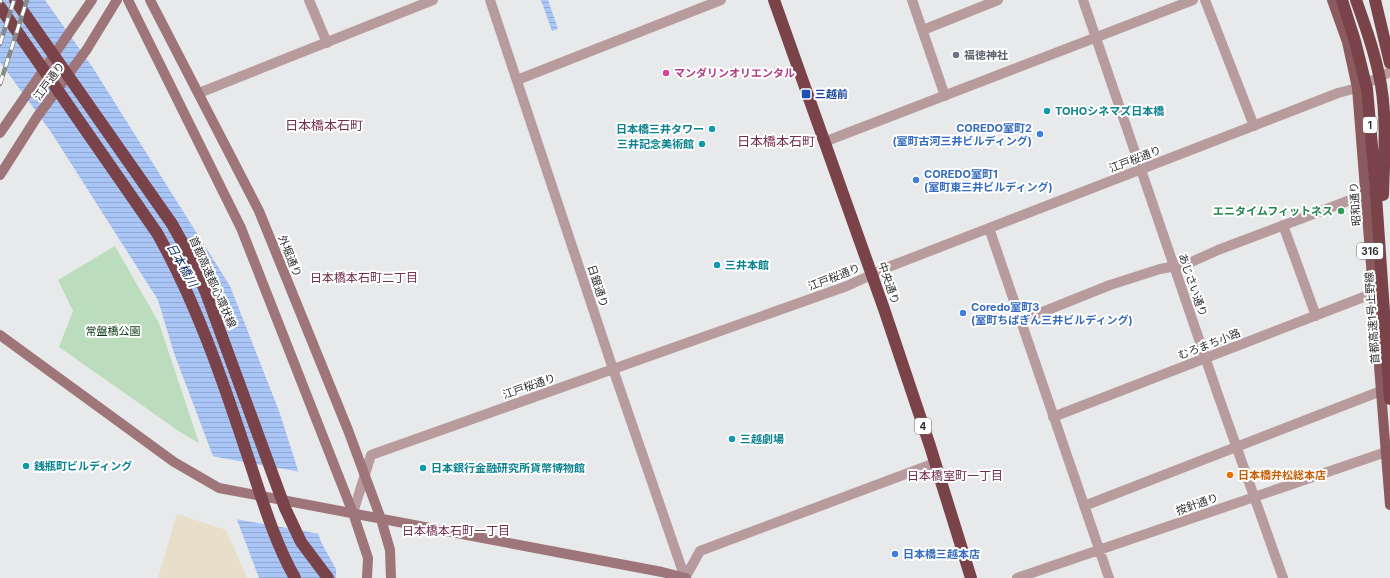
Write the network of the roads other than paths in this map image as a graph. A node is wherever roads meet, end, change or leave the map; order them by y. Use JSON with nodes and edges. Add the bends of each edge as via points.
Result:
{"nodes":[{"id":1,"x":15,"y":0,"type":"edge"},
{"id":2,"x":92,"y":0,"type":"edge"},
{"id":3,"x":117,"y":0,"type":"edge"},
{"id":4,"x":128,"y":0,"type":"edge"},
{"id":5,"x":150,"y":0,"type":"edge"},
{"id":6,"x":309,"y":0,"type":"edge"},
{"id":7,"x":433,"y":0,"type":"edge"},
{"id":8,"x":490,"y":0,"type":"edge"},
{"id":9,"x":721,"y":0,"type":"edge"},
{"id":10,"x":774,"y":0,"type":"edge"},
{"id":11,"x":912,"y":0,"type":"edge"},
{"id":12,"x":998,"y":0,"type":"edge"},
{"id":13,"x":1083,"y":0,"type":"edge"},
{"id":14,"x":1193,"y":0,"type":"edge"},
{"id":15,"x":1205,"y":0,"type":"edge"},
{"id":16,"x":1332,"y":0,"type":"edge"},
{"id":17,"x":1342,"y":0,"type":"edge"},
{"id":18,"x":1356,"y":0,"type":"edge"},
{"id":19,"x":1375,"y":0,"type":"edge"},
{"id":20,"x":0,"y":7,"type":"edge"},
{"id":21,"x":922,"y":30,"type":"junction"},
{"id":22,"x":1096,"y":37,"type":"junction"},
{"id":23,"x":327,"y":43,"type":"junction"},
{"id":24,"x":1390,"y":63,"type":"edge"},
{"id":25,"x":1390,"y":72,"type":"edge"},
{"id":26,"x":518,"y":80,"type":"junction"},
{"id":27,"x":1358,"y":88,"type":"junction"},
{"id":28,"x":199,"y":93,"type":"junction"},
{"id":29,"x":945,"y":96,"type":"junction"},
{"id":30,"x":1254,"y":126,"type":"junction"},
{"id":31,"x":0,"y":133,"type":"edge"},
{"id":32,"x":824,"y":142,"type":"junction"},
{"id":33,"x":1142,"y":169,"type":"junction"},
{"id":34,"x":0,"y":175,"type":"edge"},
{"id":35,"x":1366,"y":194,"type":"junction"},
{"id":36,"x":1283,"y":225,"type":"junction"},
{"id":37,"x":989,"y":228,"type":"junction"},
{"id":38,"x":1381,"y":254,"type":"junction"},
{"id":39,"x":1174,"y":266,"type":"junction"},
{"id":40,"x":872,"y":274,"type":"junction"},
{"id":41,"x":1374,"y":293,"type":"junction"},
{"id":42,"x":1316,"y":316,"type":"junction"},
{"id":43,"x":1020,"y":321,"type":"junction"},
{"id":44,"x":0,"y":335,"type":"edge"},
{"id":45,"x":1206,"y":358,"type":"junction"},
{"id":46,"x":613,"y":369,"type":"junction"},
{"id":47,"x":1381,"y":391,"type":"junction"},
{"id":48,"x":1390,"y":399,"type":"edge"},
{"id":49,"x":1053,"y":417,"type":"junction"},
{"id":50,"x":1236,"y":447,"type":"junction"},
{"id":51,"x":1386,"y":452,"type":"junction"},
{"id":52,"x":935,"y":463,"type":"junction"},
{"id":53,"x":365,"y":474,"type":"junction"},
{"id":54,"x":1254,"y":497,"type":"junction"},
{"id":55,"x":1390,"y":505,"type":"edge"},
{"id":56,"x":1084,"y":506,"type":"junction"},
{"id":57,"x":353,"y":513,"type":"junction"},
{"id":58,"x":380,"y":519,"type":"junction"},
{"id":59,"x":1099,"y":550,"type":"junction"},
{"id":60,"x":295,"y":578,"type":"edge"},
{"id":61,"x":328,"y":578,"type":"edge"},
{"id":62,"x":367,"y":578,"type":"edge"},
{"id":63,"x":391,"y":578,"type":"edge"},
{"id":64,"x":686,"y":578,"type":"edge"},
{"id":65,"x":971,"y":578,"type":"edge"},
{"id":66,"x":1017,"y":578,"type":"edge"},
{"id":67,"x":1109,"y":578,"type":"edge"},
{"id":68,"x":1283,"y":578,"type":"edge"}],
"edges":[{"from":1,"to":61,"type":"highway","name":"首都高速都心環状線","via":[[159,203],[175,230],[206,293],[285,508],[301,542]]},
{"from":2,"to":31,"type":"main road","name":"江戸通り"},
{"from":3,"to":34,"type":"main road","name":"江戸通り","via":[[87,49],[37,117]]},
{"from":4,"to":57,"type":"main road","via":[[241,228]]},
{"from":5,"to":28,"type":"main road","name":"外堀通り"},
{"from":6,"to":23,"type":"street"},
{"from":7,"to":23,"type":"street"},
{"from":8,"to":26,"type":"street","name":"日銀通り"},
{"from":9,"to":26,"type":"street"},
{"from":10,"to":32,"type":"highway","name":"中央通り","number":"4"},
{"from":11,"to":21,"type":"street"},
{"from":12,"to":21,"type":"street"},
{"from":13,"to":22,"type":"street","name":"あじさい通り"},
{"from":14,"to":22,"type":"street"},
{"from":15,"to":30,"type":"street"},
{"from":16,"to":27,"type":"main road","name":"昭和通り","number":"316","via":[[1347,42]]},
{"from":17,"to":38,"type":"highway","name":"首都高速1号上野線","number":"1","via":[[1367,89]]},
{"from":18,"to":38,"type":"highway","via":[[1376,63],[1383,105]]},
{"from":19,"to":24,"type":"highway"},
{"from":20,"to":60,"type":"highway","via":[[157,232],[176,266],[224,386],[273,529]]},
{"from":21,"to":29,"type":"street"},
{"from":22,"to":29,"type":"street"},
{"from":22,"to":33,"type":"street","name":"あじさい通り"},
{"from":23,"to":28,"type":"street"},
{"from":25,"to":27,"type":"street","name":"江戸桜通り"},
{"from":26,"to":46,"type":"street","name":"日銀通り"},
{"from":27,"to":30,"type":"street","name":"江戸桜通り","via":[[1338,93]]},
{"from":27,"to":35,"type":"main road","name":"昭和通り","number":"316"},
{"from":28,"to":53,"type":"main road","name":"外堀通り","via":[[259,211]]},
{"from":29,"to":32,"type":"street"},
{"from":30,"to":33,"type":"street","name":"江戸桜通り"},
{"from":32,"to":40,"type":"highway","name":"中央通り","number":"4"},
{"from":33,"to":37,"type":"street","name":"江戸桜通り"},
{"from":33,"to":39,"type":"street","name":"あじさい通り"},
{"from":35,"to":36,"type":"street"},
{"from":35,"to":41,"type":"main road","name":"昭和通り","number":"316"},
{"from":36,"to":39,"type":"street","via":[[1186,264]]},
{"from":36,"to":42,"type":"street"},
{"from":37,"to":40,"type":"street","name":"江戸桜通り"},
{"from":37,"to":43,"type":"street"},
{"from":38,"to":48,"type":"highway","name":"首都高速1号上野線","number":"1"},
{"from":39,"to":43,"type":"street","via":[[1110,285]]},
{"from":39,"to":45,"type":"street","name":"あじさい通り"},
{"from":40,"to":46,"type":"street","name":"江戸桜通り","via":[[847,286]]},
{"from":40,"to":52,"type":"highway","name":"中央通り","number":"4"},
{"from":41,"to":42,"type":"street","name":"むろまち小路"},
{"from":41,"to":47,"type":"main road","name":"昭和通り","number":"316"},
{"from":42,"to":45,"type":"street","name":"むろまち小路"},
{"from":43,"to":49,"type":"street"},
{"from":44,"to":57,"type":"main road","via":[[174,462],[219,488]]},
{"from":45,"to":49,"type":"street","name":"むろまち小路"},
{"from":45,"to":50,"type":"street","name":"あじさい通り"},
{"from":46,"to":53,"type":"street","name":"江戸桜通り","via":[[371,455]]},
{"from":46,"to":64,"type":"street","name":"日銀通り"},
{"from":47,"to":50,"type":"street"},
{"from":47,"to":51,"type":"main road","name":"昭和通り","number":"316"},
{"from":49,"to":56,"type":"street"},
{"from":50,"to":54,"type":"street","name":"あじさい通り"},
{"from":50,"to":56,"type":"street"},
{"from":51,"to":54,"type":"street","name":"按針通り"},
{"from":51,"to":55,"type":"main road","name":"昭和通り","number":"316"},
{"from":52,"to":64,"type":"street","via":[[700,551]]},
{"from":52,"to":65,"type":"highway","name":"中央通り","number":"4"},
{"from":53,"to":57,"type":"street","name":"江戸桜通り"},
{"from":53,"to":58,"type":"main road","name":"外堀通り"},
{"from":54,"to":59,"type":"street","name":"按針通り"},
{"from":54,"to":68,"type":"street","name":"あじさい通り"},
{"from":56,"to":59,"type":"street"},
{"from":57,"to":58,"type":"main road"},
{"from":57,"to":62,"type":"main road","via":[[368,558]]},
{"from":58,"to":63,"type":"main road","name":"外堀通り","via":[[390,550]]},
{"from":58,"to":64,"type":"main road"},
{"from":59,"to":66,"type":"street","name":"按針通り"},
{"from":59,"to":67,"type":"street"}]}
